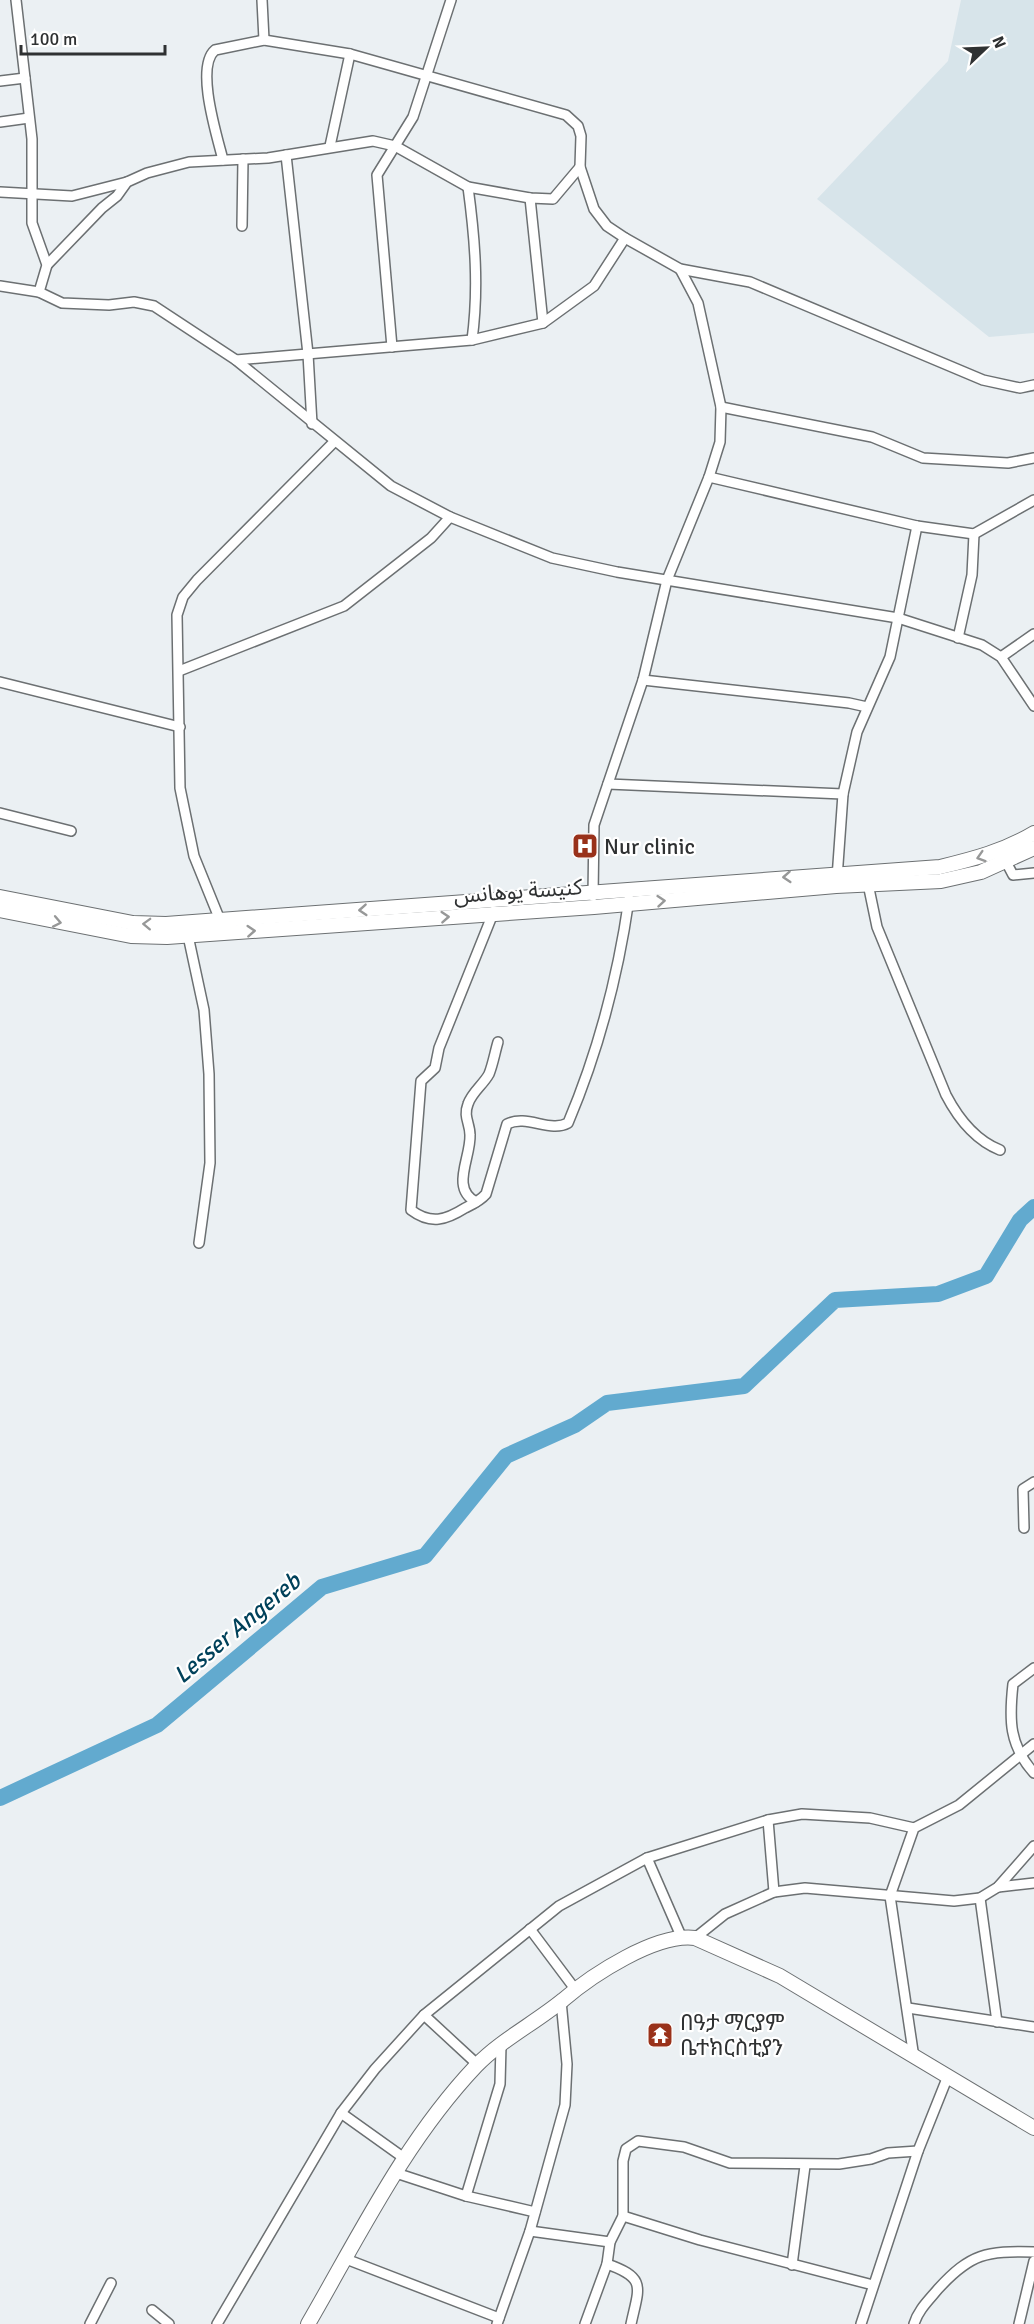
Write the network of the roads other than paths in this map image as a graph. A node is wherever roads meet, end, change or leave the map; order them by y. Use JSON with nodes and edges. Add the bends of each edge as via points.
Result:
{"nodes":[{"id":1,"x":16,"y":0,"type":"edge"},
{"id":2,"x":262,"y":0,"type":"edge"},
{"id":3,"x":438,"y":0,"type":"edge"},
{"id":4,"x":450,"y":1,"type":"edge"},
{"id":5,"x":264,"y":40,"type":"junction"},
{"id":6,"x":350,"y":54,"type":"junction"},
{"id":7,"x":428,"y":74,"type":"junction"},
{"id":8,"x":25,"y":78,"type":"junction"},
{"id":9,"x":0,"y":81,"type":"edge"},
{"id":10,"x":29,"y":118,"type":"junction"},
{"id":11,"x":0,"y":122,"type":"edge"},
{"id":12,"x":330,"y":146,"type":"junction"},
{"id":13,"x":396,"y":147,"type":"junction"},
{"id":14,"x":286,"y":155,"type":"junction"},
{"id":15,"x":243,"y":159,"type":"junction"},
{"id":16,"x":223,"y":160,"type":"junction"},
{"id":17,"x":580,"y":167,"type":"junction"},
{"id":18,"x":127,"y":182,"type":"junction"},
{"id":19,"x":468,"y":187,"type":"junction"},
{"id":20,"x":0,"y":192,"type":"edge"},
{"id":21,"x":30,"y":192,"type":"junction"},
{"id":22,"x":530,"y":198,"type":"junction"},
{"id":23,"x":242,"y":226,"type":"dead end"},
{"id":24,"x":625,"y":238,"type":"junction"},
{"id":25,"x":47,"y":265,"type":"junction"},
{"id":26,"x":680,"y":269,"type":"junction"},
{"id":27,"x":0,"y":286,"type":"edge"},
{"id":28,"x":39,"y":292,"type":"junction"},
{"id":29,"x":543,"y":323,"type":"junction"},
{"id":30,"x":472,"y":340,"type":"junction"},
{"id":31,"x":392,"y":347,"type":"junction"},
{"id":32,"x":308,"y":354,"type":"junction"},
{"id":33,"x":236,"y":360,"type":"junction"},
{"id":34,"x":1034,"y":385,"type":"edge"},
{"id":35,"x":721,"y":406,"type":"junction"},
{"id":36,"x":312,"y":424,"type":"junction"},
{"id":37,"x":334,"y":442,"type":"junction"},
{"id":38,"x":1034,"y":458,"type":"edge"},
{"id":39,"x":709,"y":477,"type":"junction"},
{"id":40,"x":1034,"y":500,"type":"edge"},
{"id":41,"x":450,"y":517,"type":"junction"},
{"id":42,"x":917,"y":526,"type":"junction"},
{"id":43,"x":974,"y":534,"type":"junction"},
{"id":44,"x":667,"y":580,"type":"junction"},
{"id":45,"x":898,"y":618,"type":"junction"},
{"id":46,"x":1034,"y":634,"type":"edge"},
{"id":47,"x":958,"y":638,"type":"junction"},
{"id":48,"x":1001,"y":657,"type":"junction"},
{"id":49,"x":178,"y":671,"type":"junction"},
{"id":50,"x":643,"y":680,"type":"junction"},
{"id":51,"x":0,"y":682,"type":"edge"},
{"id":52,"x":1034,"y":706,"type":"edge"},
{"id":53,"x":867,"y":707,"type":"junction"},
{"id":54,"x":180,"y":727,"type":"junction"},
{"id":55,"x":608,"y":784,"type":"junction"},
{"id":56,"x":843,"y":794,"type":"junction"},
{"id":57,"x":0,"y":813,"type":"edge"},
{"id":58,"x":71,"y":831,"type":"dead end"},
{"id":59,"x":1034,"y":833,"type":"edge"},
{"id":60,"x":1034,"y":848,"type":"edge"},
{"id":61,"x":1003,"y":856,"type":"junction"},
{"id":62,"x":1034,"y":873,"type":"edge"},
{"id":63,"x":867,"y":878,"type":"junction"},
{"id":64,"x":837,"y":880,"type":"junction"},
{"id":65,"x":630,"y":889,"type":"junction"},
{"id":66,"x":592,"y":892,"type":"junction"},
{"id":67,"x":0,"y":897,"type":"edge"},
{"id":68,"x":628,"y":904,"type":"junction"},
{"id":69,"x":495,"y":906,"type":"junction"},
{"id":70,"x":594,"y":907,"type":"junction"},
{"id":71,"x":0,"y":910,"type":"edge"},
{"id":72,"x":223,"y":927,"type":"junction"},
{"id":73,"x":186,"y":929,"type":"junction"},
{"id":74,"x":498,"y":1042,"type":"dead end"},
{"id":75,"x":1000,"y":1150,"type":"dead end"},
{"id":76,"x":476,"y":1202,"type":"junction"},
{"id":77,"x":199,"y":1243,"type":"dead end"},
{"id":78,"x":1034,"y":1482,"type":"edge"},
{"id":79,"x":1024,"y":1528,"type":"dead end"},
{"id":80,"x":1034,"y":1668,"type":"edge"},
{"id":81,"x":1034,"y":1744,"type":"edge"},
{"id":82,"x":1019,"y":1756,"type":"junction"},
{"id":83,"x":1034,"y":1773,"type":"edge"},
{"id":84,"x":768,"y":1820,"type":"junction"},
{"id":85,"x":914,"y":1828,"type":"junction"},
{"id":86,"x":1034,"y":1846,"type":"edge"},
{"id":87,"x":647,"y":1858,"type":"junction"},
{"id":88,"x":1034,"y":1884,"type":"edge"},
{"id":89,"x":998,"y":1887,"type":"junction"},
{"id":90,"x":774,"y":1892,"type":"junction"},
{"id":91,"x":890,"y":1896,"type":"junction"},
{"id":92,"x":980,"y":1898,"type":"junction"},
{"id":93,"x":530,"y":1929,"type":"junction"},
{"id":94,"x":681,"y":1936,"type":"junction"},
{"id":95,"x":695,"y":1938,"type":"junction"},
{"id":96,"x":575,"y":1989,"type":"junction"},
{"id":97,"x":561,"y":2001,"type":"junction"},
{"id":98,"x":908,"y":2008,"type":"junction"},
{"id":99,"x":424,"y":2015,"type":"junction"},
{"id":100,"x":997,"y":2022,"type":"junction"},
{"id":101,"x":1034,"y":2027,"type":"edge"},
{"id":102,"x":501,"y":2045,"type":"junction"},
{"id":103,"x":914,"y":2058,"type":"junction"},
{"id":104,"x":477,"y":2064,"type":"junction"},
{"id":105,"x":948,"y":2076,"type":"junction"},
{"id":106,"x":341,"y":2113,"type":"junction"},
{"id":107,"x":1033,"y":2127,"type":"edge"},
{"id":108,"x":918,"y":2151,"type":"junction"},
{"id":109,"x":404,"y":2158,"type":"junction"},
{"id":110,"x":805,"y":2166,"type":"junction"},
{"id":111,"x":396,"y":2173,"type":"junction"},
{"id":112,"x":466,"y":2196,"type":"junction"},
{"id":113,"x":535,"y":2212,"type":"junction"},
{"id":114,"x":623,"y":2216,"type":"junction"},
{"id":115,"x":530,"y":2231,"type":"junction"},
{"id":116,"x":610,"y":2242,"type":"junction"},
{"id":117,"x":1034,"y":2252,"type":"edge"},
{"id":118,"x":346,"y":2259,"type":"junction"},
{"id":119,"x":1034,"y":2261,"type":"edge"},
{"id":120,"x":607,"y":2264,"type":"junction"},
{"id":121,"x":792,"y":2265,"type":"junction"},
{"id":122,"x":111,"y":2283,"type":"dead end"},
{"id":123,"x":873,"y":2285,"type":"junction"},
{"id":124,"x":152,"y":2310,"type":"dead end"},
{"id":125,"x":498,"y":2321,"type":"edge"},
{"id":126,"x":90,"y":2324,"type":"edge"},
{"id":127,"x":169,"y":2324,"type":"edge"},
{"id":128,"x":217,"y":2324,"type":"edge"},
{"id":129,"x":308,"y":2324,"type":"edge"},
{"id":130,"x":585,"y":2324,"type":"edge"},
{"id":131,"x":631,"y":2324,"type":"edge"},
{"id":132,"x":861,"y":2324,"type":"edge"},
{"id":133,"x":915,"y":2324,"type":"edge"},
{"id":134,"x":1019,"y":2324,"type":"edge"}],
"edges":[{"from":1,"to":8,"type":"street"},
{"from":2,"to":5,"type":"street"},
{"from":3,"to":4,"type":"street"},
{"from":4,"to":7,"type":"street"},
{"from":5,"to":6,"type":"street"},
{"from":5,"to":16,"type":"street","via":[[215,50],[209,55],[206,73]]},
{"from":6,"to":7,"type":"street"},
{"from":6,"to":12,"type":"street"},
{"from":7,"to":13,"type":"street","via":[[413,117]]},
{"from":7,"to":17,"type":"street","via":[[566,115],[578,126],[581,136]]},
{"from":8,"to":9,"type":"street"},
{"from":8,"to":10,"type":"street"},
{"from":10,"to":11,"type":"street"},
{"from":10,"to":21,"type":"street","via":[[33,167]]},
{"from":12,"to":13,"type":"street","via":[[373,141]]},
{"from":12,"to":14,"type":"street"},
{"from":13,"to":19,"type":"street"},
{"from":13,"to":31,"type":"street","via":[[377,175]]},
{"from":14,"to":15,"type":"street"},
{"from":14,"to":32,"type":"street"},
{"from":15,"to":16,"type":"street"},
{"from":15,"to":23,"type":"street"},
{"from":16,"to":18,"type":"street","via":[[189,162]]},
{"from":17,"to":22,"type":"street","via":[[553,200]]},
{"from":17,"to":24,"type":"street","via":[[594,209],[607,226]]},
{"from":18,"to":21,"type":"street","via":[[72,196]]},
{"from":18,"to":25,"type":"street"},
{"from":19,"to":22,"type":"street"},
{"from":19,"to":30,"type":"street","via":[[476,251]]},
{"from":20,"to":21,"type":"street"},
{"from":21,"to":25,"type":"street","via":[[32,223]]},
{"from":22,"to":29,"type":"street"},
{"from":24,"to":26,"type":"street"},
{"from":24,"to":29,"type":"street","via":[[594,286]]},
{"from":25,"to":28,"type":"street"},
{"from":26,"to":34,"type":"street","via":[[750,282],[983,380],[1020,388]]},
{"from":26,"to":35,"type":"street","via":[[698,303]]},
{"from":27,"to":28,"type":"street"},
{"from":28,"to":33,"type":"street","via":[[62,303],[134,302],[154,306]]},
{"from":29,"to":30,"type":"street"},
{"from":30,"to":31,"type":"street"},
{"from":31,"to":32,"type":"street"},
{"from":32,"to":33,"type":"street"},
{"from":32,"to":36,"type":"street"},
{"from":33,"to":36,"type":"street"},
{"from":35,"to":38,"type":"street","via":[[872,437],[923,458],[1008,463]]},
{"from":35,"to":39,"type":"street","via":[[720,442]]},
{"from":36,"to":37,"type":"street"},
{"from":37,"to":41,"type":"street","via":[[391,486]]},
{"from":37,"to":49,"type":"street","via":[[183,597],[177,615]]},
{"from":39,"to":42,"type":"street"},
{"from":39,"to":44,"type":"street"},
{"from":40,"to":43,"type":"street"},
{"from":41,"to":44,"type":"street","via":[[552,558]]},
{"from":41,"to":49,"type":"street","via":[[431,538],[344,606]]},
{"from":42,"to":43,"type":"street"},
{"from":42,"to":45,"type":"street"},
{"from":43,"to":47,"type":"street","via":[[972,575]]},
{"from":44,"to":45,"type":"street"},
{"from":44,"to":50,"type":"street"},
{"from":45,"to":47,"type":"street"},
{"from":45,"to":53,"type":"street","via":[[890,657]]},
{"from":46,"to":48,"type":"street"},
{"from":47,"to":48,"type":"street","via":[[982,645]]},
{"from":48,"to":52,"type":"street"},
{"from":49,"to":54,"type":"street"},
{"from":50,"to":53,"type":"street"},
{"from":50,"to":55,"type":"street"},
{"from":51,"to":54,"type":"street"},
{"from":53,"to":56,"type":"street"},
{"from":54,"to":72,"type":"street","via":[[180,788],[194,856]]},
{"from":55,"to":56,"type":"street"},
{"from":55,"to":66,"type":"street","via":[[594,825]]},
{"from":56,"to":64,"type":"street"},
{"from":57,"to":58,"type":"street"},
{"from":59,"to":61,"type":"street"},
{"from":60,"to":61,"type":"street"},
{"from":61,"to":62,"type":"street","via":[[1013,875]]},
{"from":61,"to":63,"type":"street"},
{"from":63,"to":64,"type":"street"},
{"from":63,"to":75,"type":"street","via":[[876,927],[956,1115],[981,1139]]},
{"from":64,"to":65,"type":"street","one_way":true},
{"from":68,"to":64,"type":"street","name":"كنيسة يوهانس","one_way":true},
{"from":65,"to":66,"type":"street"},
{"from":65,"to":68,"type":"street"},
{"from":66,"to":69,"type":"street"},
{"from":66,"to":70,"type":"street"},
{"from":73,"to":67,"type":"street","one_way":true,"via":[[133,923]]},
{"from":68,"to":70,"type":"street","name":"كنيسة يوهانس"},
{"from":68,"to":76,"type":"street","via":[[618,972],[590,1068],[568,1123],[562,1126],[523,1120],[507,1124],[486,1194]]},
{"from":69,"to":70,"type":"street","name":"كنيسة يوهانس"},
{"from":69,"to":72,"type":"street"},
{"from":69,"to":76,"type":"street","via":[[439,1048],[435,1068],[421,1082],[411,1210],[436,1220],[449,1218]]},
{"from":71,"to":73,"type":"street","one_way":true,"via":[[131,936]]},
{"from":72,"to":73,"type":"street"},
{"from":73,"to":77,"type":"street","via":[[204,1010],[209,1074],[210,1163]]},
{"from":74,"to":76,"type":"street","via":[[489,1073],[474,1092],[465,1113],[470,1136],[463,1192]]},
{"from":78,"to":79,"type":"street","via":[[1023,1488]]},
{"from":80,"to":82,"type":"street","via":[[1013,1684],[1010,1707]]},
{"from":81,"to":82,"type":"street"},
{"from":82,"to":83,"type":"street"},
{"from":82,"to":85,"type":"street","via":[[959,1805]]},
{"from":84,"to":85,"type":"street","via":[[802,1814],[870,1818]]},
{"from":84,"to":87,"type":"street"},
{"from":84,"to":90,"type":"street"},
{"from":85,"to":91,"type":"street"},
{"from":86,"to":89,"type":"street"},
{"from":87,"to":93,"type":"street","via":[[559,1906]]},
{"from":87,"to":94,"type":"street"},
{"from":88,"to":89,"type":"street"},
{"from":89,"to":92,"type":"street"},
{"from":90,"to":91,"type":"street","via":[[805,1888]]},
{"from":90,"to":95,"type":"street","via":[[725,1914]]},
{"from":91,"to":92,"type":"street","via":[[954,1901]]},
{"from":91,"to":98,"type":"street"},
{"from":92,"to":100,"type":"street"},
{"from":93,"to":96,"type":"street"},
{"from":93,"to":99,"type":"street"},
{"from":94,"to":95,"type":"street"},
{"from":94,"to":96,"type":"street","via":[[622,1959]]},
{"from":95,"to":103,"type":"street","via":[[780,1976]]},
{"from":96,"to":97,"type":"street"},
{"from":97,"to":102,"type":"street"},
{"from":97,"to":113,"type":"street","via":[[567,2064],[565,2105]]},
{"from":98,"to":100,"type":"street"},
{"from":98,"to":103,"type":"street"},
{"from":99,"to":104,"type":"street"},
{"from":99,"to":106,"type":"street"},
{"from":100,"to":101,"type":"street"},
{"from":102,"to":104,"type":"street"},
{"from":102,"to":112,"type":"street","via":[[500,2084]]},
{"from":103,"to":105,"type":"street"},
{"from":104,"to":109,"type":"street"},
{"from":105,"to":107,"type":"street"},
{"from":105,"to":108,"type":"street"},
{"from":106,"to":109,"type":"street"},
{"from":106,"to":128,"type":"street"},
{"from":108,"to":110,"type":"street"},
{"from":108,"to":123,"type":"street"},
{"from":109,"to":111,"type":"street"},
{"from":110,"to":114,"type":"street","via":[[730,2163],[684,2147],[638,2141],[626,2149],[623,2161]]},
{"from":110,"to":121,"type":"street"},
{"from":111,"to":112,"type":"street"},
{"from":111,"to":118,"type":"street"},
{"from":112,"to":113,"type":"street"},
{"from":113,"to":115,"type":"street"},
{"from":114,"to":116,"type":"street"},
{"from":114,"to":121,"type":"street"},
{"from":115,"to":116,"type":"street"},
{"from":115,"to":125,"type":"street"},
{"from":116,"to":120,"type":"street"},
{"from":117,"to":133,"type":"street","via":[[1006,2251],[974,2257],[957,2269],[927,2302]]},
{"from":118,"to":125,"type":"street"},
{"from":118,"to":129,"type":"street"},
{"from":119,"to":134,"type":"street"},
{"from":120,"to":130,"type":"street"},
{"from":120,"to":131,"type":"street","via":[[635,2277],[638,2291]]},
{"from":121,"to":123,"type":"street"},
{"from":122,"to":126,"type":"street"},
{"from":123,"to":132,"type":"street"},
{"from":124,"to":127,"type":"street"}]}
